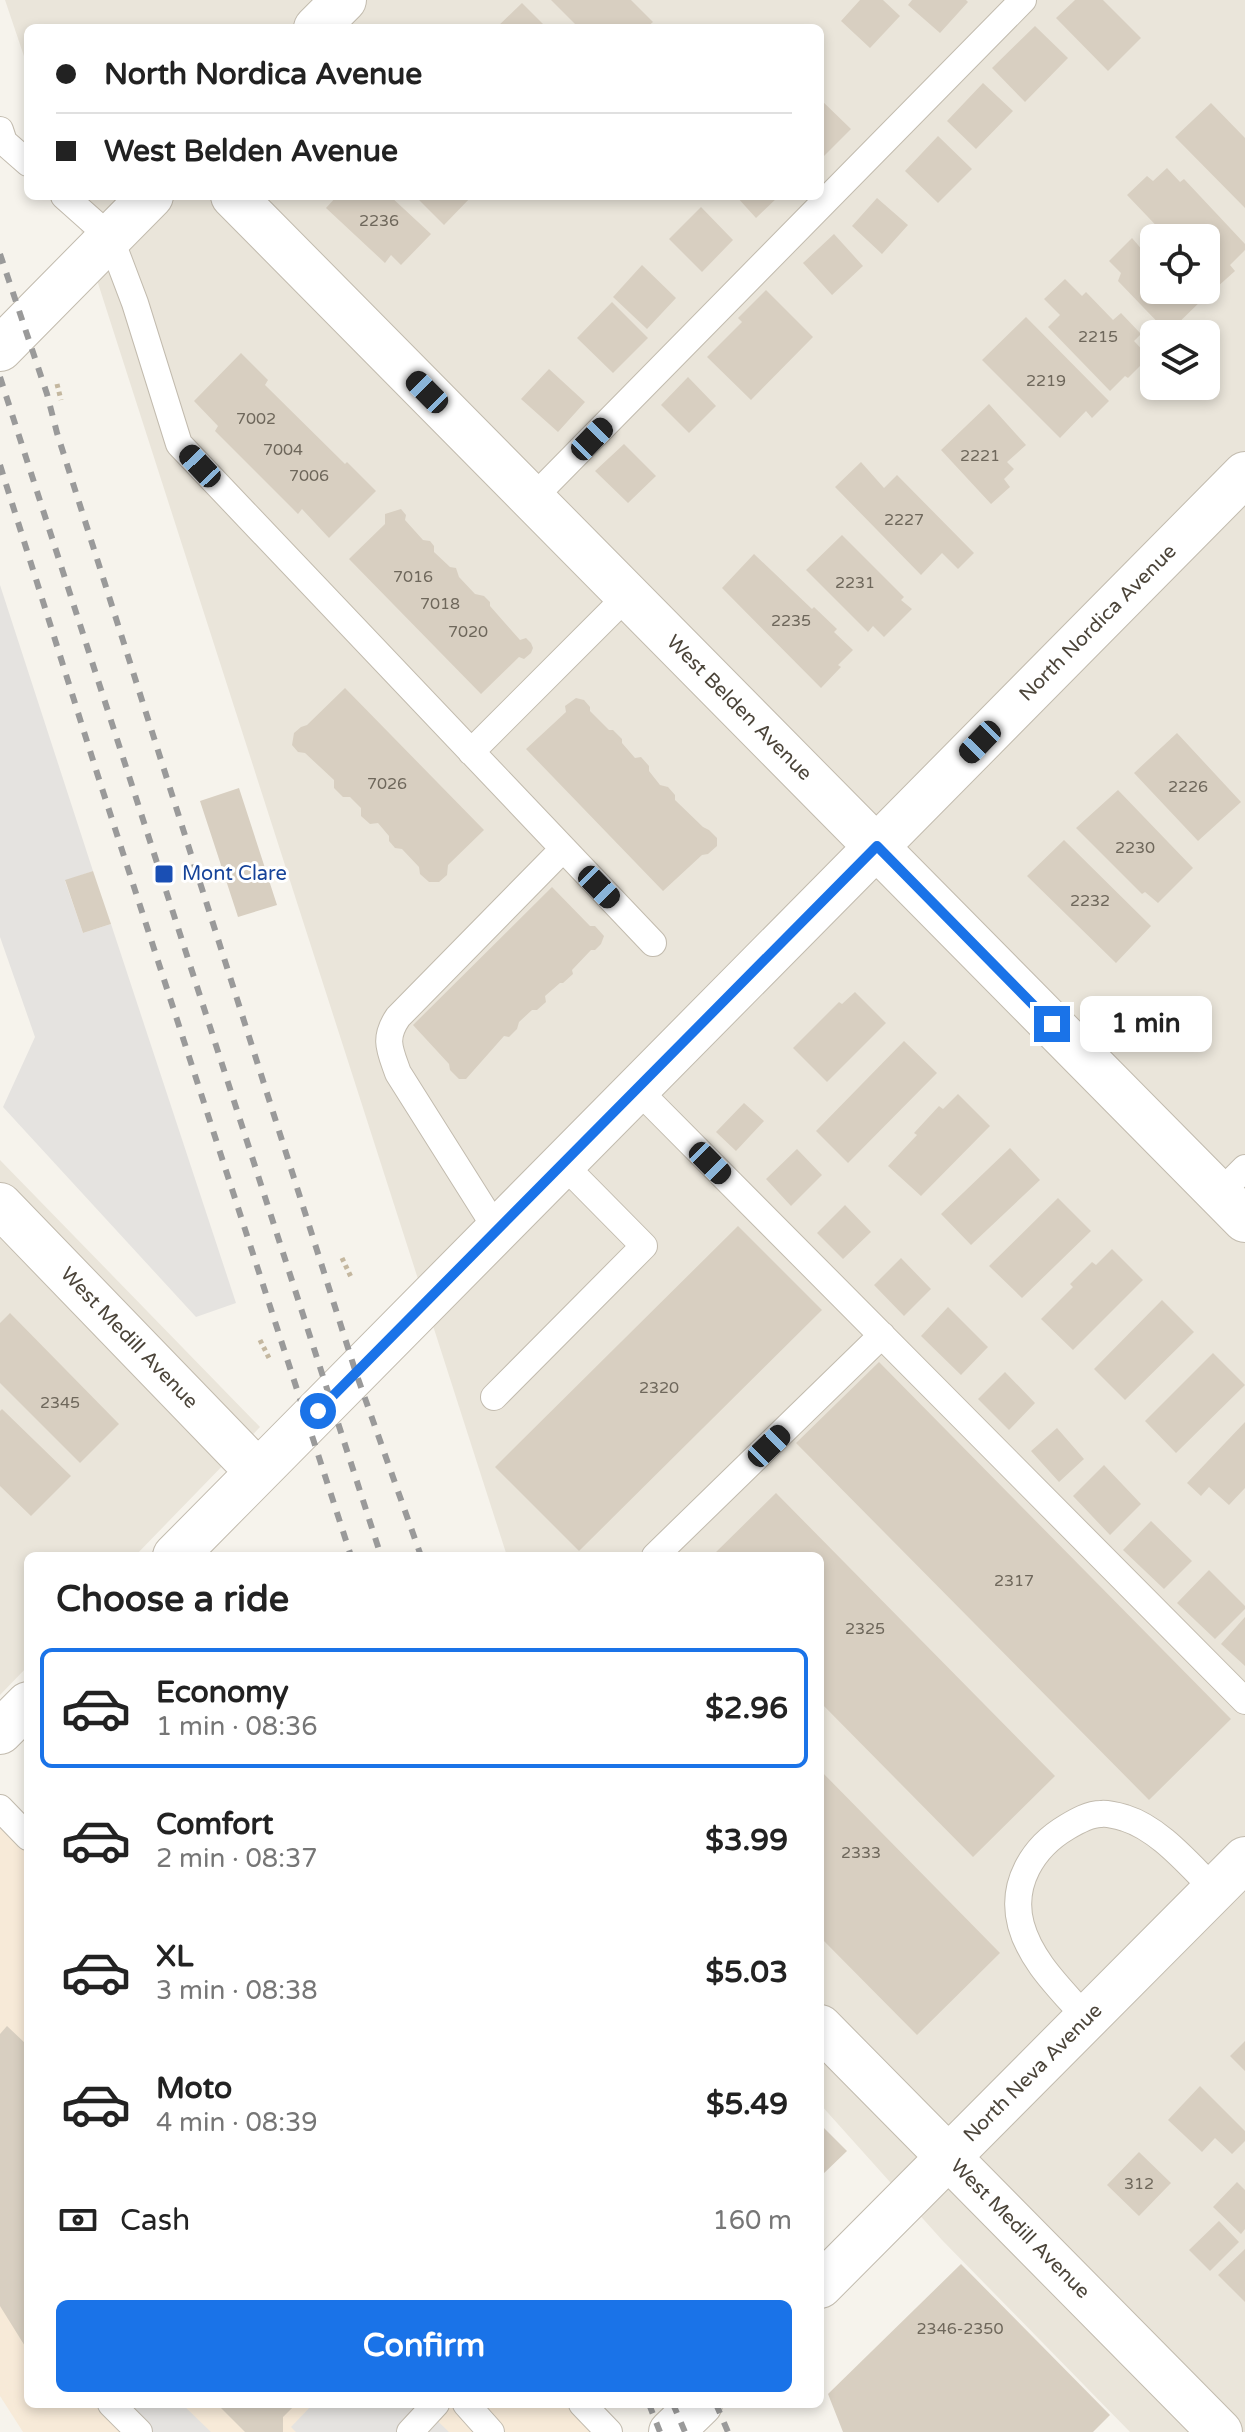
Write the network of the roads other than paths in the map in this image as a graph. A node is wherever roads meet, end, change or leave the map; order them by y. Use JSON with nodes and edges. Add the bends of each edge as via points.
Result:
{"nodes":[{"id":1,"x":344,"y":0,"type":"edge"},
{"id":2,"x":1023,"y":0,"type":"edge"},
{"id":3,"x":320,"y":24,"type":"edge"},
{"id":4,"x":0,"y":130,"type":"edge"},
{"id":5,"x":24,"y":160,"type":"edge"},
{"id":6,"x":68,"y":200,"type":"edge"},
{"id":7,"x":147,"y":200,"type":"edge"},
{"id":8,"x":237,"y":200,"type":"edge"},
{"id":9,"x":110,"y":237,"type":"junction"},
{"id":10,"x":0,"y":349,"type":"edge"},
{"id":11,"x":1245,"y":474,"type":"edge"},
{"id":12,"x":532,"y":499,"type":"junction"},
{"id":13,"x":627,"y":596,"type":"junction"},
{"id":14,"x":471,"y":752,"type":"junction"},
{"id":15,"x":877,"y":846,"type":"junction"},
{"id":16,"x":563,"y":849,"type":"junction"},
{"id":17,"x":653,"y":943,"type":"dead end"},
{"id":18,"x":637,"y":1089,"type":"junction"},
{"id":19,"x":563,"y":1164,"type":"junction"},
{"id":20,"x":1236,"y":1194,"type":"edge"},
{"id":21,"x":0,"y":1205,"type":"edge"},
{"id":22,"x":497,"y":1230,"type":"junction"},
{"id":23,"x":882,"y":1335,"type":"junction"},
{"id":24,"x":494,"y":1397,"type":"dead end"},
{"id":25,"x":258,"y":1472,"type":"junction"},
{"id":26,"x":179,"y":1552,"type":"edge"},
{"id":27,"x":659,"y":1552,"type":"edge"},
{"id":28,"x":1245,"y":1701,"type":"edge"},
{"id":29,"x":24,"y":1708,"type":"edge"},
{"id":30,"x":0,"y":1732,"type":"edge"},
{"id":31,"x":0,"y":1808,"type":"edge"},
{"id":32,"x":24,"y":1833,"type":"edge"},
{"id":33,"x":1245,"y":1859,"type":"edge"},
{"id":34,"x":1215,"y":1890,"type":"junction"},
{"id":35,"x":1087,"y":2019,"type":"junction"},
{"id":36,"x":824,"y":2031,"type":"edge"},
{"id":37,"x":950,"y":2157,"type":"junction"},
{"id":38,"x":824,"y":2282,"type":"edge"},
{"id":39,"x":115,"y":2408,"type":"edge"},
{"id":40,"x":432,"y":2408,"type":"edge"},
{"id":41,"x":470,"y":2408,"type":"edge"},
{"id":42,"x":586,"y":2408,"type":"edge"},
{"id":43,"x":696,"y":2408,"type":"edge"},
{"id":44,"x":139,"y":2432,"type":"edge"},
{"id":45,"x":410,"y":2432,"type":"edge"},
{"id":46,"x":491,"y":2432,"type":"edge"},
{"id":47,"x":609,"y":2432,"type":"edge"},
{"id":48,"x":671,"y":2432,"type":"edge"},
{"id":49,"x":1220,"y":2432,"type":"edge"}],
"edges":[{"from":1,"to":3,"type":"street"},
{"from":2,"to":12,"type":"lane"},
{"from":4,"to":5,"type":"lane","via":[[4,142]]},
{"from":6,"to":9,"type":"lane"},
{"from":7,"to":9,"type":"street"},
{"from":8,"to":12,"type":"street","name":"West Belden Avenue"},
{"from":9,"to":10,"type":"street"},
{"from":9,"to":14,"type":"lane","via":[[179,444]]},
{"from":11,"to":15,"type":"street","name":"North Nordica Avenue"},
{"from":12,"to":13,"type":"street","name":"West Belden Avenue"},
{"from":13,"to":14,"type":"lane"},
{"from":13,"to":15,"type":"street","name":"West Belden Avenue"},
{"from":14,"to":16,"type":"lane"},
{"from":15,"to":18,"type":"street","name":"North Nordica Avenue"},
{"from":15,"to":20,"type":"street","name":"West Belden Avenue"},
{"from":16,"to":17,"type":"lane"},
{"from":16,"to":22,"type":"lane","via":[[389,1030],[388,1046],[398,1073]]},
{"from":18,"to":19,"type":"street","name":"North Nordica Avenue"},
{"from":18,"to":23,"type":"lane"},
{"from":19,"to":22,"type":"street","name":"North Nordica Avenue"},
{"from":19,"to":24,"type":"lane","via":[[644,1246]]},
{"from":21,"to":25,"type":"street","name":"West Medill Avenue"},
{"from":22,"to":25,"type":"street","name":"North Nordica Avenue"},
{"from":23,"to":27,"type":"lane"},
{"from":23,"to":28,"type":"lane"},
{"from":25,"to":26,"type":"street","name":"North Nordica Avenue"},
{"from":29,"to":30,"type":"street"},
{"from":31,"to":32,"type":"lane"},
{"from":33,"to":34,"type":"street","name":"North Neva Avenue"},
{"from":34,"to":35,"type":"street","name":"North Neva Avenue"},
{"from":34,"to":35,"type":"lane","via":[[1139,1824],[1101,1813],[1055,1834],[1035,1854],[1018,1900],[1020,1923],[1041,1964]]},
{"from":35,"to":37,"type":"street","name":"North Neva Avenue"},
{"from":36,"to":37,"type":"street","name":"West Medill Avenue"},
{"from":37,"to":38,"type":"street","name":"North Neva Avenue"},
{"from":37,"to":49,"type":"street","name":"West Medill Avenue"},
{"from":39,"to":44,"type":"lane"},
{"from":40,"to":45,"type":"lane"},
{"from":41,"to":46,"type":"lane"},
{"from":42,"to":47,"type":"lane"},
{"from":43,"to":48,"type":"street"}]}
